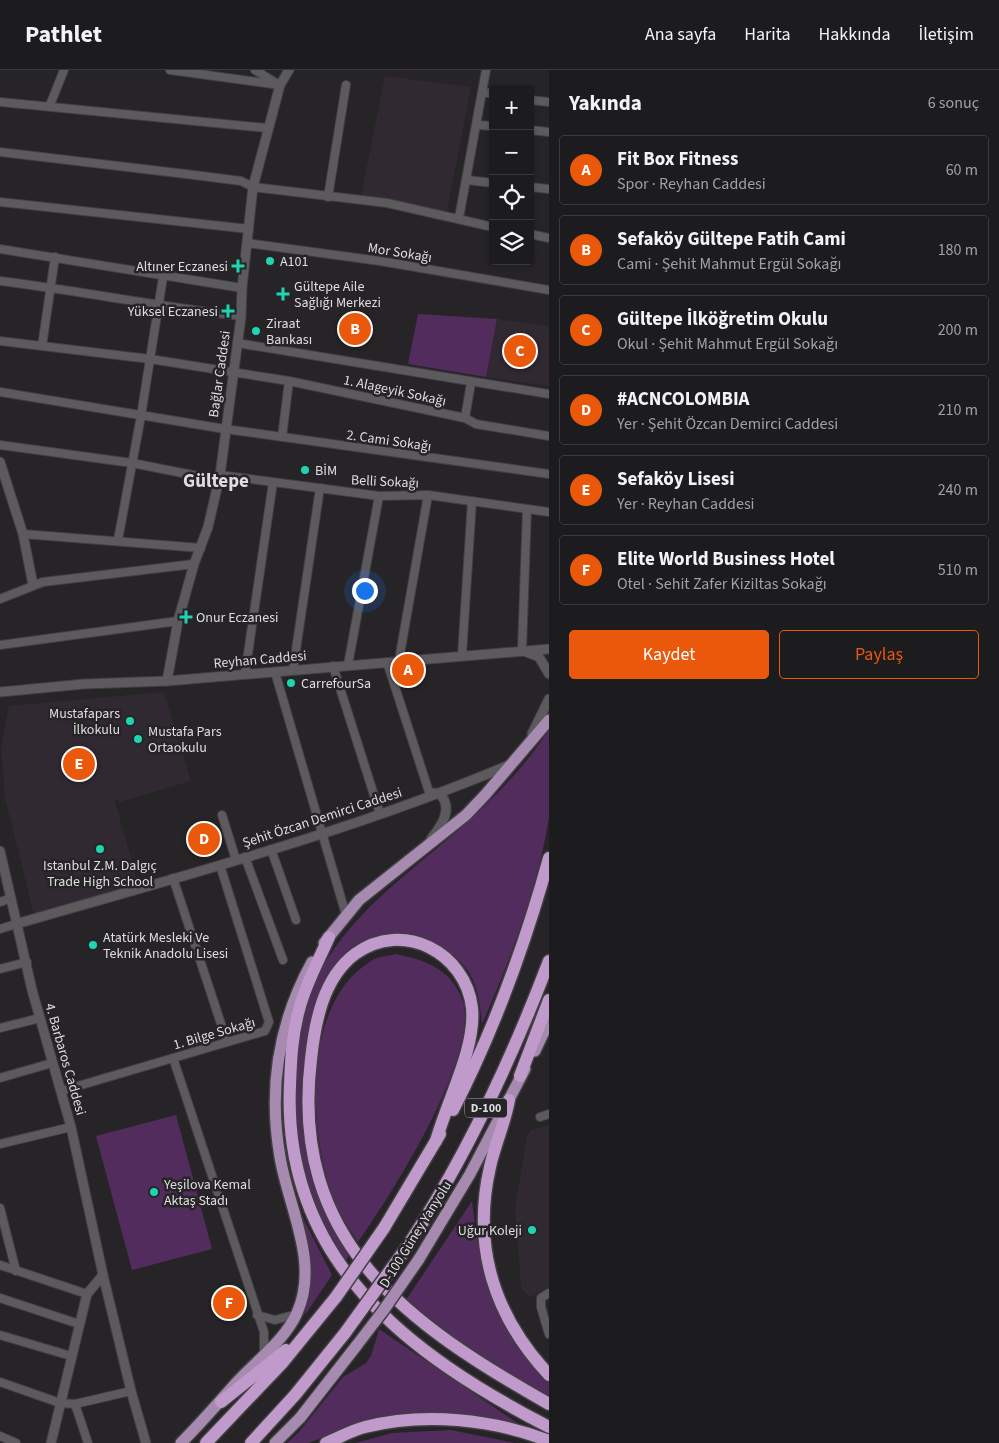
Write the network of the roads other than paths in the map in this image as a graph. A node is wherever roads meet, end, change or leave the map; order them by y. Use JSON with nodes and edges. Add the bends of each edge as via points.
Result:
{"nodes":[{"id":1,"x":64,"y":70,"type":"edge"},
{"id":2,"x":170,"y":70,"type":"edge"},
{"id":3,"x":255,"y":70,"type":"edge"},
{"id":4,"x":289,"y":70,"type":"edge"},
{"id":5,"x":486,"y":70,"type":"edge"},
{"id":6,"x":280,"y":85,"type":"junction"},
{"id":7,"x":346,"y":85,"type":"dead end"},
{"id":8,"x":482,"y":92,"type":"junction"},
{"id":9,"x":489,"y":93,"type":"edge"},
{"id":10,"x":534,"y":100,"type":"edge"},
{"id":11,"x":0,"y":102,"type":"edge"},
{"id":12,"x":549,"y":102,"type":"edge"},
{"id":13,"x":50,"y":105,"type":"junction"},
{"id":14,"x":478,"y":125,"type":"junction"},
{"id":15,"x":489,"y":126,"type":"edge"},
{"id":16,"x":268,"y":128,"type":"junction"},
{"id":17,"x":534,"y":130,"type":"edge"},
{"id":18,"x":549,"y":132,"type":"edge"},
{"id":19,"x":0,"y":152,"type":"edge"},
{"id":20,"x":467,"y":180,"type":"junction"},
{"id":21,"x":489,"y":183,"type":"edge"},
{"id":22,"x":253,"y":187,"type":"junction"},
{"id":23,"x":534,"y":187,"type":"edge"},
{"id":24,"x":549,"y":189,"type":"edge"},
{"id":25,"x":328,"y":197,"type":"junction"},
{"id":26,"x":0,"y":202,"type":"edge"},
{"id":27,"x":459,"y":218,"type":"junction"},
{"id":28,"x":489,"y":225,"type":"edge"},
{"id":29,"x":249,"y":229,"type":"junction"},
{"id":30,"x":534,"y":235,"type":"edge"},
{"id":31,"x":549,"y":238,"type":"edge"},
{"id":32,"x":247,"y":244,"type":"junction"},
{"id":33,"x":0,"y":249,"type":"edge"},
{"id":34,"x":55,"y":257,"type":"junction"},
{"id":35,"x":163,"y":277,"type":"junction"},
{"id":36,"x":0,"y":281,"type":"edge"},
{"id":37,"x":50,"y":287,"type":"junction"},
{"id":38,"x":242,"y":288,"type":"junction"},
{"id":39,"x":549,"y":290,"type":"edge"},
{"id":40,"x":158,"y":306,"type":"junction"},
{"id":41,"x":241,"y":316,"type":"junction"},
{"id":42,"x":0,"y":341,"type":"edge"},
{"id":43,"x":237,"y":343,"type":"junction"},
{"id":44,"x":42,"y":346,"type":"junction"},
{"id":45,"x":150,"y":359,"type":"junction"},
{"id":46,"x":233,"y":373,"type":"junction"},
{"id":47,"x":289,"y":381,"type":"junction"},
{"id":48,"x":471,"y":383,"type":"junction"},
{"id":49,"x":0,"y":392,"type":"edge"},
{"id":50,"x":549,"y":394,"type":"edge"},
{"id":51,"x":141,"y":416,"type":"junction"},
{"id":52,"x":464,"y":418,"type":"junction"},
{"id":53,"x":225,"y":429,"type":"junction"},
{"id":54,"x":549,"y":436,"type":"edge"},
{"id":55,"x":282,"y":437,"type":"junction"},
{"id":56,"x":0,"y":445,"type":"edge"},
{"id":57,"x":0,"y":462,"type":"edge"},
{"id":58,"x":132,"y":463,"type":"junction"},
{"id":59,"x":549,"y":474,"type":"edge"},
{"id":60,"x":219,"y":478,"type":"junction"},
{"id":61,"x":273,"y":482,"type":"junction"},
{"id":62,"x":320,"y":488,"type":"junction"},
{"id":63,"x":428,"y":495,"type":"junction"},
{"id":64,"x":379,"y":496,"type":"junction"},
{"id":65,"x":472,"y":502,"type":"junction"},
{"id":66,"x":527,"y":510,"type":"junction"},
{"id":67,"x":549,"y":512,"type":"edge"},
{"id":68,"x":22,"y":534,"type":"junction"},
{"id":69,"x":118,"y":540,"type":"junction"},
{"id":70,"x":201,"y":548,"type":"junction"},
{"id":71,"x":194,"y":564,"type":"junction"},
{"id":72,"x":33,"y":585,"type":"junction"},
{"id":73,"x":0,"y":599,"type":"edge"},
{"id":74,"x":178,"y":622,"type":"junction"},
{"id":75,"x":0,"y":645,"type":"edge"},
{"id":76,"x":549,"y":649,"type":"edge"},
{"id":77,"x":522,"y":650,"type":"junction"},
{"id":78,"x":462,"y":655,"type":"junction"},
{"id":79,"x":400,"y":660,"type":"junction"},
{"id":80,"x":387,"y":662,"type":"junction"},
{"id":81,"x":348,"y":665,"type":"junction"},
{"id":82,"x":332,"y":666,"type":"junction"},
{"id":83,"x":293,"y":670,"type":"junction"},
{"id":84,"x":275,"y":672,"type":"junction"},
{"id":85,"x":245,"y":674,"type":"junction"},
{"id":86,"x":549,"y":674,"type":"edge"},
{"id":87,"x":167,"y":681,"type":"junction"},
{"id":88,"x":0,"y":692,"type":"edge"},
{"id":89,"x":549,"y":698,"type":"edge"},
{"id":90,"x":549,"y":720,"type":"edge"},
{"id":91,"x":522,"y":749,"type":"junction"},
{"id":92,"x":510,"y":764,"type":"junction"},
{"id":93,"x":432,"y":794,"type":"junction"},
{"id":94,"x":380,"y":814,"type":"junction"},
{"id":95,"x":222,"y":815,"type":"dead end"},
{"id":96,"x":321,"y":832,"type":"junction"},
{"id":97,"x":426,"y":846,"type":"junction"},
{"id":98,"x":271,"y":849,"type":"junction"},
{"id":99,"x":0,"y":851,"type":"edge"},
{"id":100,"x":241,"y":858,"type":"junction"},
{"id":101,"x":549,"y":858,"type":"edge"},
{"id":102,"x":220,"y":864,"type":"junction"},
{"id":103,"x":173,"y":878,"type":"junction"},
{"id":104,"x":11,"y":898,"type":"junction"},
{"id":105,"x":0,"y":902,"type":"edge"},
{"id":106,"x":346,"y":915,"type":"junction"},
{"id":107,"x":296,"y":920,"type":"dead end"},
{"id":108,"x":16,"y":924,"type":"junction"},
{"id":109,"x":0,"y":929,"type":"edge"},
{"id":110,"x":329,"y":937,"type":"junction"},
{"id":111,"x":283,"y":960,"type":"dead end"},
{"id":112,"x":549,"y":961,"type":"edge"},
{"id":113,"x":27,"y":962,"type":"junction"},
{"id":114,"x":0,"y":969,"type":"edge"},
{"id":115,"x":549,"y":1000,"type":"edge"},
{"id":116,"x":40,"y":1018,"type":"junction"},
{"id":117,"x":549,"y":1021,"type":"edge"},
{"id":118,"x":0,"y":1028,"type":"edge"},
{"id":119,"x":227,"y":1042,"type":"junction"},
{"id":120,"x":173,"y":1058,"type":"junction"},
{"id":121,"x":52,"y":1063,"type":"junction"},
{"id":122,"x":520,"y":1076,"type":"junction"},
{"id":123,"x":0,"y":1078,"type":"edge"},
{"id":124,"x":61,"y":1091,"type":"junction"},
{"id":125,"x":509,"y":1100,"type":"junction"},
{"id":126,"x":549,"y":1114,"type":"edge"},
{"id":127,"x":540,"y":1117,"type":"dead end"},
{"id":128,"x":71,"y":1127,"type":"junction"},
{"id":129,"x":436,"y":1141,"type":"junction"},
{"id":130,"x":0,"y":1144,"type":"edge"},
{"id":131,"x":0,"y":1208,"type":"edge"},
{"id":132,"x":0,"y":1266,"type":"edge"},
{"id":133,"x":16,"y":1270,"type":"junction"},
{"id":134,"x":103,"y":1275,"type":"junction"},
{"id":135,"x":549,"y":1293,"type":"edge"},
{"id":136,"x":87,"y":1294,"type":"junction"},
{"id":137,"x":0,"y":1298,"type":"edge"},
{"id":138,"x":297,"y":1314,"type":"junction"},
{"id":139,"x":256,"y":1315,"type":"junction"},
{"id":140,"x":79,"y":1324,"type":"junction"},
{"id":141,"x":549,"y":1334,"type":"edge"},
{"id":142,"x":0,"y":1335,"type":"edge"},
{"id":143,"x":303,"y":1339,"type":"junction"},
{"id":144,"x":72,"y":1356,"type":"junction"},
{"id":145,"x":259,"y":1359,"type":"junction"},
{"id":146,"x":549,"y":1375,"type":"edge"},
{"id":147,"x":0,"y":1382,"type":"edge"},
{"id":148,"x":131,"y":1391,"type":"junction"},
{"id":149,"x":221,"y":1402,"type":"junction"},
{"id":150,"x":60,"y":1403,"type":"junction"},
{"id":151,"x":75,"y":1404,"type":"junction"},
{"id":152,"x":549,"y":1404,"type":"edge"},
{"id":153,"x":549,"y":1427,"type":"edge"},
{"id":154,"x":0,"y":1436,"type":"edge"},
{"id":155,"x":549,"y":1441,"type":"edge"},
{"id":156,"x":16,"y":1443,"type":"edge"},
{"id":157,"x":51,"y":1443,"type":"edge"},
{"id":158,"x":88,"y":1443,"type":"edge"},
{"id":159,"x":146,"y":1443,"type":"edge"},
{"id":160,"x":181,"y":1443,"type":"edge"},
{"id":161,"x":206,"y":1443,"type":"edge"},
{"id":162,"x":251,"y":1443,"type":"edge"},
{"id":163,"x":275,"y":1443,"type":"edge"},
{"id":164,"x":326,"y":1443,"type":"edge"}],
"edges":[{"from":1,"to":13,"type":"street"},
{"from":2,"to":6,"type":"street"},
{"from":3,"to":6,"type":"street"},
{"from":4,"to":6,"type":"street","name":"Bağlar Caddesi"},
{"from":5,"to":8,"type":"street"},
{"from":6,"to":16,"type":"street","name":"Bağlar Caddesi"},
{"from":7,"to":25,"type":"street"},
{"from":8,"to":9,"type":"street"},
{"from":8,"to":14,"type":"street"},
{"from":10,"to":12,"type":"street"},
{"from":11,"to":13,"type":"street"},
{"from":13,"to":16,"type":"street"},
{"from":14,"to":15,"type":"street"},
{"from":14,"to":20,"type":"street"},
{"from":16,"to":22,"type":"street","name":"Bağlar Caddesi"},
{"from":17,"to":18,"type":"street"},
{"from":19,"to":22,"type":"street","via":[[241,181]]},
{"from":20,"to":21,"type":"street"},
{"from":20,"to":27,"type":"street"},
{"from":22,"to":25,"type":"street"},
{"from":22,"to":29,"type":"street","name":"Bağlar Caddesi"},
{"from":23,"to":24,"type":"street"},
{"from":25,"to":27,"type":"street","via":[[387,203]]},
{"from":26,"to":29,"type":"street"},
{"from":27,"to":28,"type":"street"},
{"from":29,"to":32,"type":"street","name":"Bağlar Caddesi"},
{"from":30,"to":31,"type":"street"},
{"from":32,"to":38,"type":"street","name":"Bağlar Caddesi"},
{"from":32,"to":39,"type":"street","name":"Mor Sokağı","via":[[380,261]]},
{"from":33,"to":34,"type":"street"},
{"from":34,"to":35,"type":"street"},
{"from":34,"to":37,"type":"street"},
{"from":35,"to":38,"type":"street"},
{"from":35,"to":40,"type":"street"},
{"from":36,"to":37,"type":"street"},
{"from":37,"to":40,"type":"street"},
{"from":37,"to":44,"type":"street"},
{"from":38,"to":41,"type":"street","name":"Bağlar Caddesi"},
{"from":40,"to":41,"type":"street"},
{"from":40,"to":45,"type":"street"},
{"from":41,"to":43,"type":"street","name":"Bağlar Caddesi"},
{"from":42,"to":44,"type":"street","name":"1. Alageyik Sokağı"},
{"from":43,"to":46,"type":"street","name":"Bağlar Caddesi"},
{"from":43,"to":48,"type":"street"},
{"from":44,"to":45,"type":"street","name":"1. Alageyik Sokağı"},
{"from":45,"to":46,"type":"street","name":"1. Alageyik Sokağı"},
{"from":45,"to":51,"type":"street"},
{"from":46,"to":47,"type":"street","name":"1. Alageyik Sokağı"},
{"from":46,"to":53,"type":"street","name":"Bağlar Caddesi"},
{"from":47,"to":52,"type":"street","name":"1. Alageyik Sokağı"},
{"from":47,"to":55,"type":"street"},
{"from":48,"to":50,"type":"street"},
{"from":48,"to":52,"type":"street"},
{"from":49,"to":51,"type":"street","name":"2. Cami Sokağı"},
{"from":51,"to":53,"type":"street","name":"2. Cami Sokağı"},
{"from":51,"to":58,"type":"street"},
{"from":52,"to":54,"type":"street","name":"1. Alageyik Sokağı","via":[[476,424]]},
{"from":53,"to":55,"type":"street","name":"2. Cami Sokağı"},
{"from":53,"to":60,"type":"street","name":"Bağlar Caddesi"},
{"from":55,"to":59,"type":"street","name":"2. Cami Sokağı"},
{"from":56,"to":58,"type":"street","name":"Belli Sokağı"},
{"from":57,"to":68,"type":"street"},
{"from":58,"to":60,"type":"street","name":"Belli Sokağı"},
{"from":58,"to":69,"type":"street"},
{"from":60,"to":61,"type":"street","name":"Belli Sokağı"},
{"from":60,"to":70,"type":"street","name":"Bağlar Caddesi"},
{"from":61,"to":62,"type":"street","name":"Belli Sokağı"},
{"from":61,"to":85,"type":"street"},
{"from":62,"to":64,"type":"street","name":"Belli Sokağı"},
{"from":62,"to":83,"type":"street"},
{"from":63,"to":64,"type":"street","name":"Belli Sokağı"},
{"from":63,"to":65,"type":"street","name":"Belli Sokağı"},
{"from":63,"to":79,"type":"street"},
{"from":64,"to":81,"type":"street"},
{"from":65,"to":66,"type":"street","name":"Belli Sokağı"},
{"from":65,"to":78,"type":"street"},
{"from":66,"to":67,"type":"street","name":"Belli Sokağı"},
{"from":66,"to":77,"type":"street"},
{"from":68,"to":69,"type":"street"},
{"from":68,"to":72,"type":"street"},
{"from":69,"to":70,"type":"street"},
{"from":70,"to":71,"type":"street","name":"Bağlar Caddesi"},
{"from":71,"to":72,"type":"street"},
{"from":71,"to":74,"type":"street","name":"Bağlar Caddesi"},
{"from":72,"to":73,"type":"street"},
{"from":74,"to":75,"type":"street"},
{"from":74,"to":87,"type":"street","name":"Bağlar Caddesi"},
{"from":76,"to":77,"type":"street","name":"Reyhan Caddesi"},
{"from":77,"to":78,"type":"street","name":"Reyhan Caddesi"},
{"from":77,"to":86,"type":"street","via":[[540,657]]},
{"from":78,"to":79,"type":"street","name":"Reyhan Caddesi"},
{"from":79,"to":80,"type":"street","name":"Reyhan Caddesi"},
{"from":80,"to":81,"type":"street","name":"Reyhan Caddesi"},
{"from":80,"to":93,"type":"street"},
{"from":81,"to":82,"type":"street","name":"Reyhan Caddesi"},
{"from":82,"to":83,"type":"street","name":"Reyhan Caddesi"},
{"from":82,"to":94,"type":"street"},
{"from":83,"to":84,"type":"street","name":"Reyhan Caddesi"},
{"from":84,"to":85,"type":"street","name":"Reyhan Caddesi"},
{"from":84,"to":96,"type":"street"},
{"from":85,"to":87,"type":"street","name":"Reyhan Caddesi"},
{"from":87,"to":88,"type":"street","name":"Reyhan Caddesi"},
{"from":89,"to":91,"type":"street"},
{"from":90,"to":91,"type":"main road"},
{"from":91,"to":92,"type":"main road"},
{"from":92,"to":93,"type":"street","name":"Şehit Özcan Demirci Caddesi"},
{"from":92,"to":97,"type":"main road","via":[[486,795]]},
{"from":93,"to":94,"type":"street","name":"Şehit Özcan Demirci Caddesi"},
{"from":93,"to":97,"type":"street","via":[[440,794],[444,799],[446,816]]},
{"from":94,"to":96,"type":"street","name":"Şehit Özcan Demirci Caddesi"},
{"from":95,"to":100,"type":"street"},
{"from":96,"to":98,"type":"street","name":"Şehit Özcan Demirci Caddesi"},
{"from":96,"to":106,"type":"street"},
{"from":97,"to":106,"type":"main road","via":[[359,900]]},
{"from":98,"to":100,"type":"street","name":"Şehit Özcan Demirci Caddesi"},
{"from":98,"to":107,"type":"street"},
{"from":99,"to":104,"type":"street","name":"4. Barbaros Caddesi"},
{"from":100,"to":102,"type":"street","name":"Şehit Özcan Demirci Caddesi"},
{"from":100,"to":111,"type":"street"},
{"from":101,"to":129,"type":"highway","number":"D-100","via":[[518,961],[474,1066]]},
{"from":102,"to":103,"type":"street","name":"Şehit Özcan Demirci Caddesi"},
{"from":102,"to":119,"type":"street","name":"1. Bilge Sokağı","via":[[269,1022],[265,1031]]},
{"from":103,"to":108,"type":"street","name":"Şehit Özcan Demirci Caddesi"},
{"from":103,"to":119,"type":"street"},
{"from":104,"to":105,"type":"street"},
{"from":104,"to":108,"type":"street","name":"4. Barbaros Caddesi"},
{"from":106,"to":110,"type":"main road"},
{"from":108,"to":109,"type":"street"},
{"from":108,"to":113,"type":"street","name":"4. Barbaros Caddesi"},
{"from":110,"to":138,"type":"main road","via":[[318,950],[298,989],[278,1051],[277,1140],[304,1255],[302,1294]]},
{"from":110,"to":153,"type":"highway","via":[[299,1009],[290,1053],[291,1140],[298,1178],[319,1231],[347,1276],[408,1337],[460,1374]]},
{"from":112,"to":162,"type":"highway","number":"D-100","bridge":true,"via":[[518,1041],[431,1210],[345,1333]]},
{"from":113,"to":114,"type":"street"},
{"from":113,"to":116,"type":"street","name":"4. Barbaros Caddesi"},
{"from":115,"to":122,"type":"highway"},
{"from":116,"to":118,"type":"street"},
{"from":116,"to":121,"type":"street","name":"4. Barbaros Caddesi"},
{"from":117,"to":122,"type":"main road","name":"D-100 Güney Yanyolu"},
{"from":119,"to":120,"type":"street","name":"1. Bilge Sokağı"},
{"from":120,"to":124,"type":"street","name":"1. Bilge Sokağı"},
{"from":120,"to":139,"type":"street"},
{"from":121,"to":123,"type":"street"},
{"from":121,"to":124,"type":"street","name":"4. Barbaros Caddesi"},
{"from":122,"to":125,"type":"main road","name":"D-100 Güney Yanyolu"},
{"from":124,"to":128,"type":"street","name":"4. Barbaros Caddesi"},
{"from":125,"to":146,"type":"highway","via":[[487,1182],[484,1222],[487,1258],[496,1292],[511,1326]]},
{"from":125,"to":163,"type":"main road","name":"D-100 Güney Yanyolu","bridge":true,"via":[[470,1174],[383,1311],[300,1418]]},
{"from":126,"to":127,"type":"street"},
{"from":128,"to":130,"type":"street"},
{"from":128,"to":134,"type":"street","name":"4. Barbaros Caddesi"},
{"from":129,"to":143,"type":"highway","number":"D-100","bridge":true,"via":[[384,1228]]},
{"from":129,"to":152,"type":"highway","via":[[470,1043],[473,1019],[470,995],[452,963],[433,949],[407,941],[375,945],[356,954],[336,975],[327,990],[313,1040],[308,1110],[321,1186],[339,1227],[359,1260],[399,1303],[464,1353]]},
{"from":131,"to":133,"type":"street"},
{"from":132,"to":133,"type":"street"},
{"from":133,"to":136,"type":"street"},
{"from":134,"to":136,"type":"street"},
{"from":134,"to":148,"type":"street","name":"4. Barbaros Caddesi"},
{"from":135,"to":141,"type":"street","via":[[541,1298],[541,1307]]},
{"from":136,"to":140,"type":"street"},
{"from":137,"to":140,"type":"street"},
{"from":138,"to":139,"type":"street","via":[[275,1320]]},
{"from":138,"to":145,"type":"main road"},
{"from":139,"to":145,"type":"street","via":[[265,1343]]},
{"from":140,"to":144,"type":"street"},
{"from":142,"to":144,"type":"street"},
{"from":143,"to":149,"type":"highway"},
{"from":143,"to":161,"type":"highway","number":"D-100","via":[[260,1389]]},
{"from":144,"to":150,"type":"street"},
{"from":145,"to":149,"type":"main road"},
{"from":147,"to":150,"type":"street"},
{"from":148,"to":151,"type":"street"},
{"from":148,"to":159,"type":"street","name":"4. Barbaros Caddesi"},
{"from":149,"to":160,"type":"main road"},
{"from":150,"to":151,"type":"street"},
{"from":150,"to":157,"type":"street"},
{"from":151,"to":158,"type":"street"},
{"from":154,"to":156,"type":"street"},
{"from":155,"to":164,"type":"highway","via":[[487,1424],[432,1420],[364,1427]]}]}
